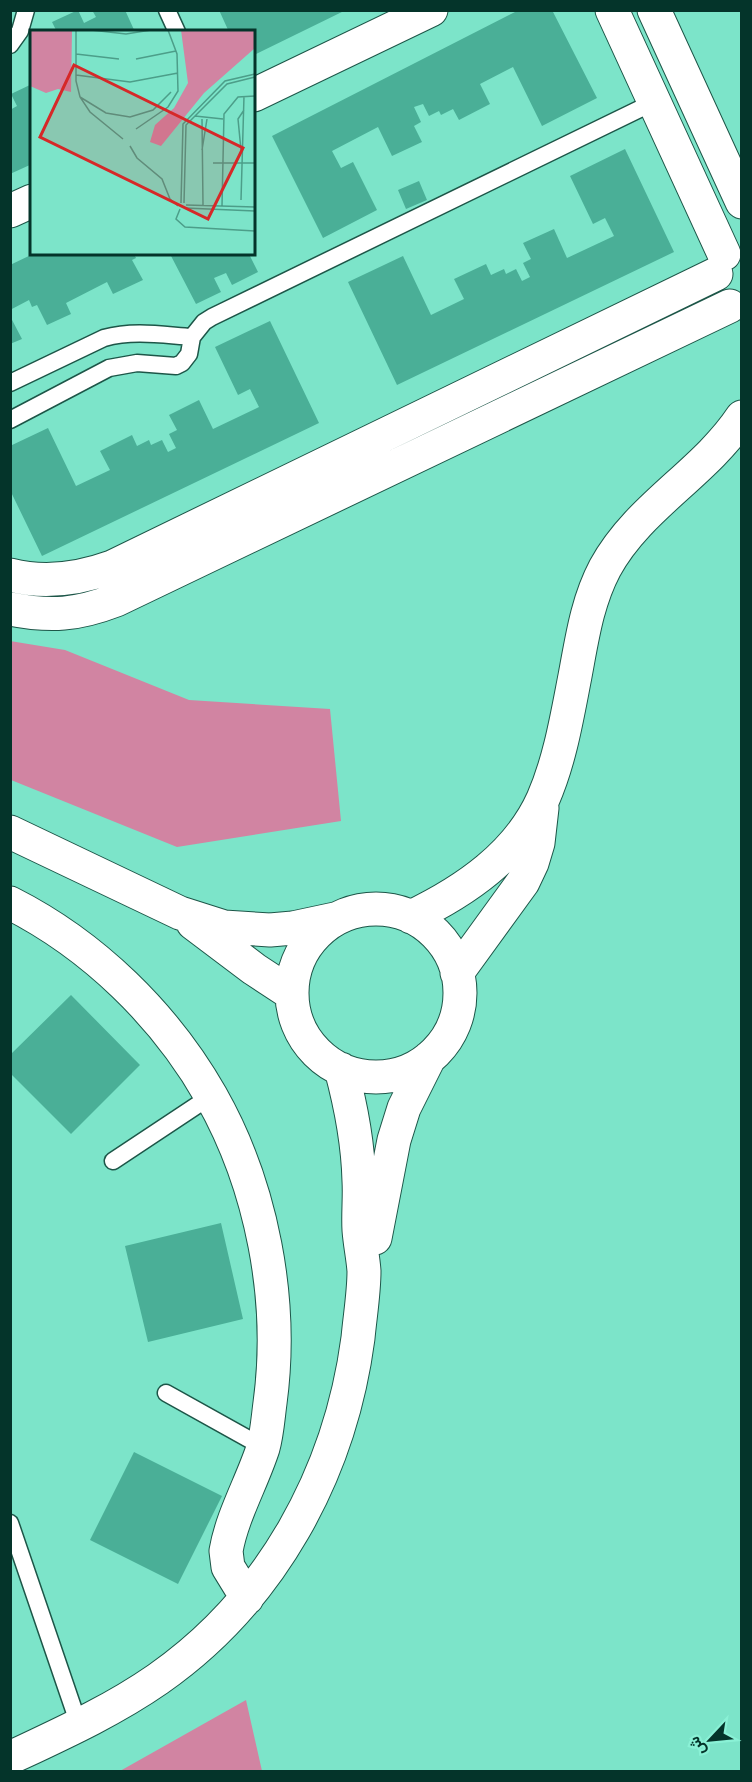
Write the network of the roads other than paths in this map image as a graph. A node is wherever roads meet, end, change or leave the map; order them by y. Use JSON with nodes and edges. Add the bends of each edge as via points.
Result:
{"nodes":[{"id":1,"x":26,"y":10,"type":"edge"},
{"id":2,"x":167,"y":10,"type":"edge"},
{"id":3,"x":431,"y":10,"type":"edge"},
{"id":4,"x":612,"y":10,"type":"edge"},
{"id":5,"x":654,"y":10,"type":"edge"},
{"id":6,"x":176,"y":30,"type":"edge"},
{"id":7,"x":10,"y":45,"type":"edge"},
{"id":8,"x":255,"y":95,"type":"edge"},
{"id":9,"x":654,"y":102,"type":"junction"},
{"id":10,"x":30,"y":202,"type":"edge"},
{"id":11,"x":741,"y":202,"type":"edge"},
{"id":12,"x":10,"y":211,"type":"edge"},
{"id":13,"x":727,"y":257,"type":"edge"},
{"id":14,"x":736,"y":309,"type":"edge"},
{"id":15,"x":192,"y":337,"type":"junction"},
{"id":16,"x":10,"y":383,"type":"edge"},
{"id":17,"x":741,"y":417,"type":"edge"},
{"id":18,"x":10,"y":420,"type":"edge"},
{"id":19,"x":10,"y":575,"type":"edge"},
{"id":20,"x":10,"y":609,"type":"edge"},
{"id":21,"x":543,"y":800,"type":"junction"},
{"id":22,"x":10,"y":832,"type":"edge"},
{"id":23,"x":12,"y":909,"type":"edge"},
{"id":24,"x":180,"y":913,"type":"junction"},
{"id":25,"x":411,"y":917,"type":"junction"},
{"id":26,"x":338,"y":918,"type":"junction"},
{"id":27,"x":457,"y":973,"type":"junction"},
{"id":28,"x":292,"y":994,"type":"junction"},
{"id":29,"x":429,"y":1058,"type":"junction"},
{"id":30,"x":341,"y":1069,"type":"junction"},
{"id":31,"x":211,"y":1096,"type":"junction"},
{"id":32,"x":356,"y":1139,"type":"junction"},
{"id":33,"x":394,"y":1140,"type":"junction"},
{"id":34,"x":113,"y":1161,"type":"dead end"},
{"id":35,"x":364,"y":1271,"type":"junction"},
{"id":36,"x":166,"y":1393,"type":"dead end"},
{"id":37,"x":263,"y":1446,"type":"junction"},
{"id":38,"x":10,"y":1523,"type":"edge"},
{"id":39,"x":247,"y":1598,"type":"junction"},
{"id":40,"x":79,"y":1725,"type":"junction"},
{"id":41,"x":10,"y":1758,"type":"edge"}],
"edges":[{"from":1,"to":7,"type":"lane","via":[[20,31]]},
{"from":2,"to":6,"type":"lane"},
{"from":3,"to":8,"type":"street"},
{"from":4,"to":9,"type":"street"},
{"from":5,"to":11,"type":"street"},
{"from":9,"to":13,"type":"street"},
{"from":9,"to":15,"type":"lane","via":[[212,316]]},
{"from":10,"to":12,"type":"street"},
{"from":13,"to":14,"type":"street","via":[[719,292]]},
{"from":13,"to":19,"type":"street","via":[[112,567],[60,580]]},
{"from":14,"to":20,"type":"street","via":[[116,600],[69,614]]},
{"from":15,"to":16,"type":"lane","via":[[119,334]]},
{"from":15,"to":18,"type":"lane","via":[[189,354],[176,366],[137,363],[109,368]]},
{"from":17,"to":21,"type":"street","via":[[712,454],[638,523],[606,567],[586,617],[557,761]]},
{"from":21,"to":25,"type":"street","via":[[509,850],[492,866],[453,895]]},
{"from":21,"to":27,"type":"street","via":[[538,843],[523,882]]},
{"from":22,"to":24,"type":"street"},
{"from":23,"to":31,"type":"street","via":[[55,930],[127,987],[186,1057]]},
{"from":24,"to":26,"type":"street","via":[[224,927],[247,929],[293,928]]},
{"from":24,"to":28,"type":"street"},
{"from":25,"to":26,"type":"street","via":[[374,909]]},
{"from":25,"to":27,"type":"street","via":[[440,940]]},
{"from":26,"to":28,"type":"street","via":[[316,935],[299,957]]},
{"from":27,"to":29,"type":"street","via":[[458,1011],[452,1029]]},
{"from":28,"to":30,"type":"street","via":[[294,1013],[311,1047]]},
{"from":29,"to":30,"type":"street","via":[[396,1075],[368,1077]]},
{"from":29,"to":33,"type":"street"},
{"from":30,"to":32,"type":"street"},
{"from":31,"to":34,"type":"lane"},
{"from":31,"to":37,"type":"street","via":[[247,1179],[268,1267],[274,1356]]},
{"from":32,"to":33,"type":"street"},
{"from":32,"to":35,"type":"street"},
{"from":33,"to":35,"type":"street"},
{"from":35,"to":39,"type":"street","via":[[354,1366],[329,1458],[292,1535]]},
{"from":36,"to":37,"type":"lane"},
{"from":37,"to":39,"type":"street","via":[[226,1551],[228,1567]]},
{"from":38,"to":40,"type":"lane"},
{"from":39,"to":40,"type":"street","via":[[192,1653],[159,1679]]},
{"from":40,"to":41,"type":"street"}]}
